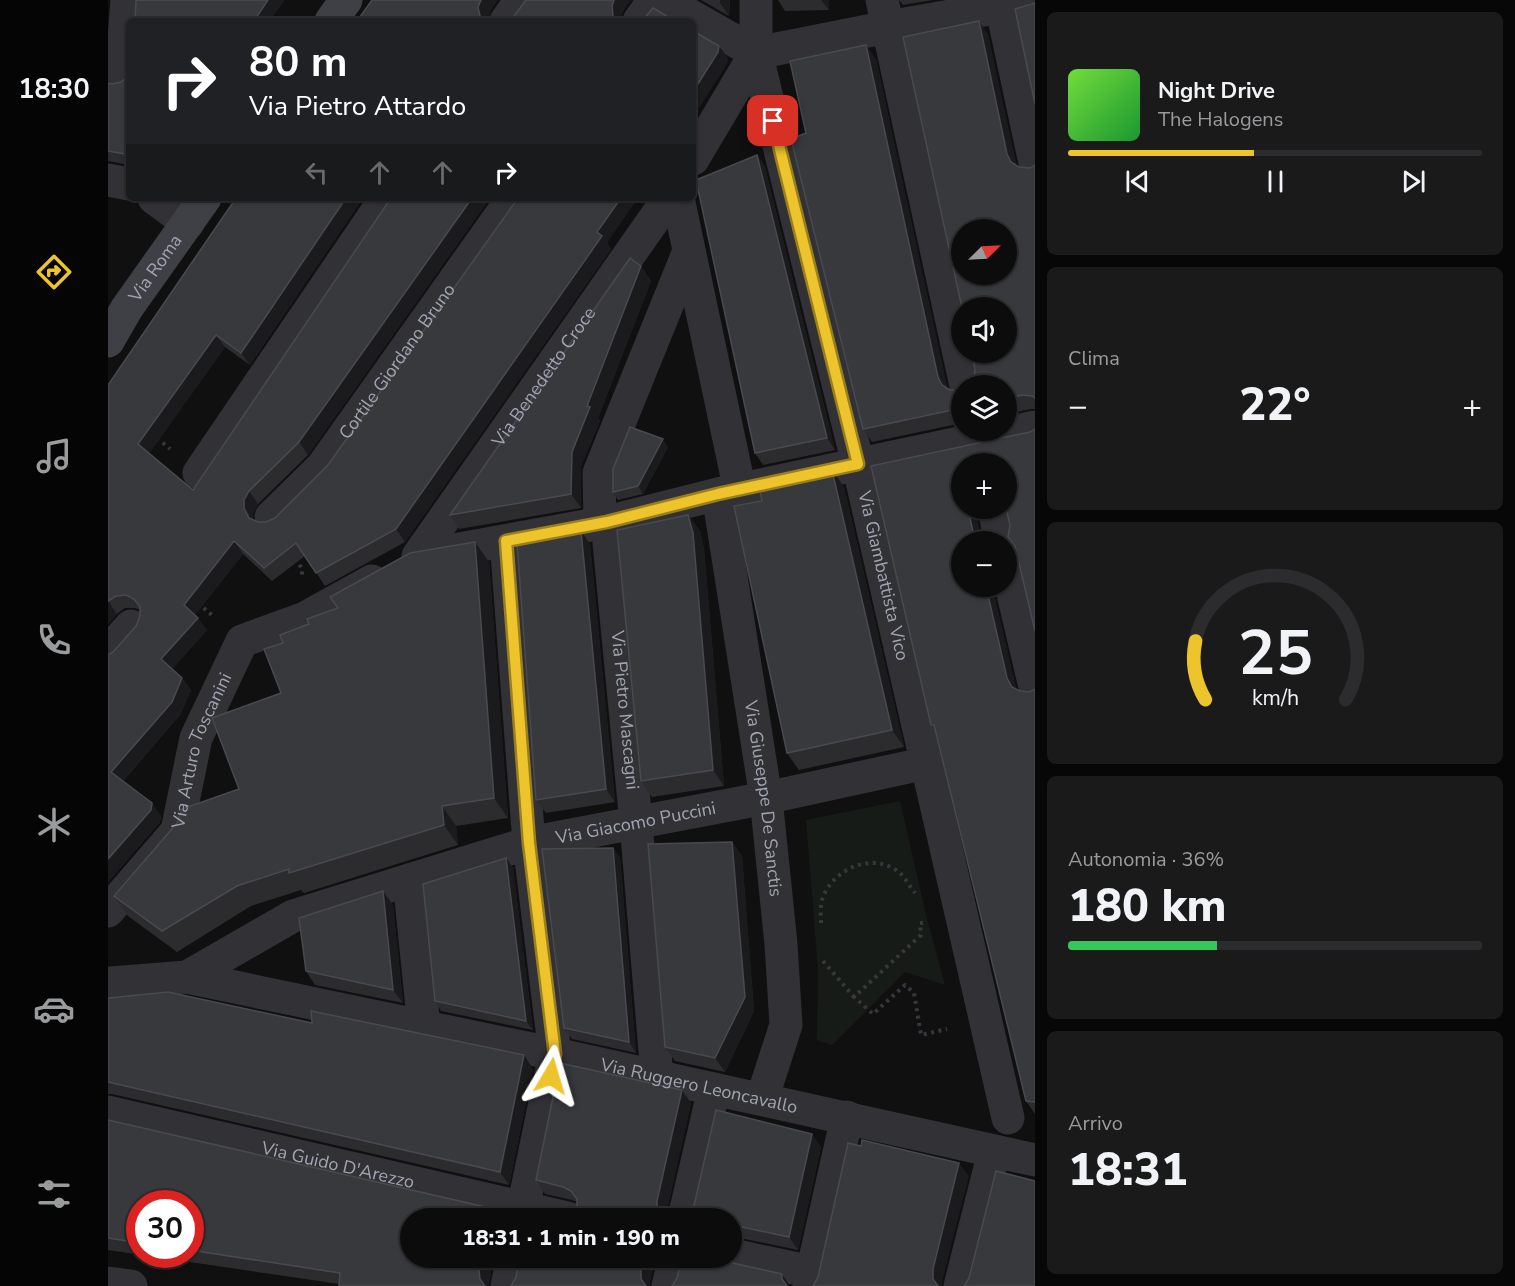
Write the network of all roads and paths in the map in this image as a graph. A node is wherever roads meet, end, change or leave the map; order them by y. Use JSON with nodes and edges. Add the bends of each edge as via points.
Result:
{"nodes":[{"id":1,"x":127,"y":0,"type":"edge"},
{"id":2,"x":346,"y":0,"type":"edge"},
{"id":3,"x":521,"y":0,"type":"edge"},
{"id":4,"x":654,"y":0,"type":"edge"},
{"id":5,"x":663,"y":0,"type":"edge"},
{"id":6,"x":756,"y":0,"type":"edge"},
{"id":7,"x":1035,"y":1,"type":"edge"},
{"id":8,"x":1001,"y":3,"type":"edge"},
{"id":9,"x":885,"y":13,"type":"edge"},
{"id":10,"x":333,"y":18,"type":"edge"},
{"id":11,"x":509,"y":18,"type":"edge"},
{"id":12,"x":641,"y":18,"type":"edge"},
{"id":13,"x":695,"y":18,"type":"edge"},
{"id":14,"x":696,"y":19,"type":"edge"},
{"id":15,"x":756,"y":53,"type":"junction"},
{"id":16,"x":120,"y":78,"type":"dead end"},
{"id":17,"x":696,"y":154,"type":"edge"},
{"id":18,"x":1035,"y":163,"type":"edge"},
{"id":19,"x":108,"y":180,"type":"edge"},
{"id":20,"x":126,"y":183,"type":"edge"},
{"id":21,"x":164,"y":201,"type":"edge"},
{"id":22,"x":384,"y":201,"type":"edge"},
{"id":23,"x":511,"y":201,"type":"edge"},
{"id":24,"x":667,"y":201,"type":"edge"},
{"id":25,"x":679,"y":201,"type":"edge"},
{"id":26,"x":196,"y":211,"type":"edge"},
{"id":27,"x":688,"y":251,"type":"junction"},
{"id":28,"x":118,"y":304,"type":"edge"},
{"id":29,"x":108,"y":341,"type":"edge"},
{"id":30,"x":964,"y":375,"type":"edge"},
{"id":31,"x":1035,"y":427,"type":"edge"},
{"id":32,"x":154,"y":435,"type":"edge"},
{"id":33,"x":979,"y":444,"type":"edge"},
{"id":34,"x":858,"y":464,"type":"junction"},
{"id":35,"x":199,"y":474,"type":"joint"},
{"id":36,"x":729,"y":493,"type":"junction"},
{"id":37,"x":271,"y":516,"type":"joint"},
{"id":38,"x":603,"y":523,"type":"junction"},
{"id":39,"x":506,"y":541,"type":"junction"},
{"id":40,"x":418,"y":556,"type":"junction"},
{"id":41,"x":1014,"y":597,"type":"edge"},
{"id":42,"x":198,"y":602,"type":"edge"},
{"id":43,"x":304,"y":618,"type":"junction"},
{"id":44,"x":131,"y":626,"type":"dead end"},
{"id":45,"x":242,"y":641,"type":"junction"},
{"id":46,"x":108,"y":652,"type":"edge"},
{"id":47,"x":1035,"y":687,"type":"edge"},
{"id":48,"x":927,"y":763,"type":"junction"},
{"id":49,"x":766,"y":798,"type":"junction"},
{"id":50,"x":636,"y":823,"type":"junction"},
{"id":51,"x":529,"y":843,"type":"junction"},
{"id":52,"x":409,"y":880,"type":"junction"},
{"id":53,"x":917,"y":904,"type":"dead end"},
{"id":54,"x":960,"y":908,"type":"junction"},
{"id":55,"x":108,"y":911,"type":"edge"},
{"id":56,"x":918,"y":914,"type":"dead end"},
{"id":57,"x":920,"y":923,"type":"junction"},
{"id":58,"x":821,"y":943,"type":"junction"},
{"id":59,"x":781,"y":944,"type":"junction"},
{"id":60,"x":187,"y":977,"type":"junction"},
{"id":61,"x":108,"y":986,"type":"edge"},
{"id":62,"x":854,"y":996,"type":"junction"},
{"id":63,"x":985,"y":1019,"type":"junction"},
{"id":64,"x":424,"y":1027,"type":"junction"},
{"id":65,"x":555,"y":1054,"type":"junction"},
{"id":66,"x":657,"y":1077,"type":"junction"},
{"id":67,"x":714,"y":1089,"type":"junction"},
{"id":68,"x":762,"y":1099,"type":"junction"},
{"id":69,"x":108,"y":1112,"type":"edge"},
{"id":70,"x":847,"y":1117,"type":"junction"},
{"id":71,"x":1008,"y":1118,"type":"dead end"},
{"id":72,"x":994,"y":1152,"type":"junction"},
{"id":73,"x":1035,"y":1160,"type":"edge"},
{"id":74,"x":502,"y":1208,"type":"edge"},
{"id":75,"x":523,"y":1208,"type":"edge"},
{"id":76,"x":686,"y":1208,"type":"edge"},
{"id":77,"x":742,"y":1258,"type":"edge"},
{"id":78,"x":511,"y":1268,"type":"edge"},
{"id":79,"x":672,"y":1268,"type":"edge"},
{"id":80,"x":811,"y":1279,"type":"edge"},
{"id":81,"x":108,"y":1283,"type":"edge"},
{"id":82,"x":131,"y":1286,"type":"edge"},
{"id":83,"x":507,"y":1286,"type":"edge"},
{"id":84,"x":668,"y":1286,"type":"edge"},
{"id":85,"x":960,"y":1286,"type":"edge"}],
"edges":[{"from":1,"to":16,"type":"street"},
{"from":2,"to":10,"type":"main road"},
{"from":3,"to":11,"type":"street"},
{"from":4,"to":12,"type":"street"},
{"from":5,"to":13,"type":"street"},
{"from":6,"to":15,"type":"street","name":"Via Giambattista Vico"},
{"from":7,"to":8,"type":"street"},
{"from":8,"to":9,"type":"street"},
{"from":8,"to":18,"type":"street"},
{"from":9,"to":15,"type":"street"},
{"from":9,"to":30,"type":"street"},
{"from":14,"to":15,"type":"street"},
{"from":15,"to":17,"type":"street"},
{"from":15,"to":34,"type":"street","name":"Via Giambattista Vico"},
{"from":19,"to":20,"type":"street"},
{"from":21,"to":26,"type":"street"},
{"from":22,"to":35,"type":"street"},
{"from":23,"to":37,"type":"street","name":"Cortile Giordano Bruno","via":[[322,467]]},
{"from":24,"to":40,"type":"street","name":"Via Benedetto Croce"},
{"from":25,"to":27,"type":"street","name":"Via Giuseppe De Sanctis"},
{"from":26,"to":28,"type":"main road","name":"Via Roma"},
{"from":27,"to":36,"type":"street","name":"Via Giuseppe De Sanctis"},
{"from":27,"to":38,"type":"street","via":[[599,473]]},
{"from":28,"to":29,"type":"main road","name":"Via Roma"},
{"from":31,"to":33,"type":"street"},
{"from":32,"to":35,"type":"path"},
{"from":33,"to":34,"type":"street"},
{"from":34,"to":36,"type":"street"},
{"from":34,"to":48,"type":"street","name":"Via Giambattista Vico"},
{"from":36,"to":38,"type":"street"},
{"from":36,"to":49,"type":"street","name":"Via Giuseppe De Sanctis"},
{"from":37,"to":43,"type":"path","via":[[302,569]]},
{"from":38,"to":39,"type":"street"},
{"from":38,"to":50,"type":"street","name":"Via Pietro Mascagni"},
{"from":39,"to":40,"type":"street"},
{"from":39,"to":51,"type":"street"},
{"from":40,"to":43,"type":"street"},
{"from":41,"to":47,"type":"street"},
{"from":42,"to":45,"type":"path"},
{"from":43,"to":45,"type":"street"},
{"from":44,"to":46,"type":"street"},
{"from":45,"to":55,"type":"street","name":"Via Arturo Toscanini","via":[[195,738],[177,831]]},
{"from":48,"to":49,"type":"street","name":"Via Giacomo Puccini"},
{"from":48,"to":54,"type":"street","name":"Via Giambattista Vico"},
{"from":49,"to":50,"type":"street","name":"Via Giacomo Puccini"},
{"from":49,"to":59,"type":"street","name":"Via Giuseppe De Sanctis"},
{"from":50,"to":51,"type":"street","name":"Via Giacomo Puccini"},
{"from":50,"to":66,"type":"street","name":"Via Pietro Mascagni"},
{"from":51,"to":52,"type":"street","name":"Via Giacomo Puccini"},
{"from":51,"to":65,"type":"street"},
{"from":52,"to":60,"type":"street","name":"Via Giacomo Puccini","via":[[293,916]]},
{"from":52,"to":64,"type":"street"},
{"from":53,"to":58,"type":"path","via":[[915,894],[889,866],[868,861],[847,869],[831,882],[822,901]]},
{"from":54,"to":57,"type":"path"},
{"from":54,"to":63,"type":"street","name":"Via Giambattista Vico"},
{"from":56,"to":57,"type":"path"},
{"from":57,"to":62,"type":"path","via":[[921,935]]},
{"from":58,"to":59,"type":"path"},
{"from":58,"to":62,"type":"path","via":[[822,959]]},
{"from":59,"to":68,"type":"street","name":"Via Giuseppe De Sanctis","via":[[786,1025]]},
{"from":60,"to":61,"type":"street"},
{"from":60,"to":64,"type":"street","name":"Via Ruggero Leoncavallo"},
{"from":62,"to":63,"type":"path","via":[[873,1014],[905,985],[914,993],[921,1035]]},
{"from":63,"to":71,"type":"street","name":"Via Giambattista Vico"},
{"from":64,"to":65,"type":"street","name":"Via Ruggero Leoncavallo"},
{"from":65,"to":66,"type":"street","name":"Via Ruggero Leoncavallo"},
{"from":65,"to":75,"type":"street"},
{"from":66,"to":67,"type":"street","name":"Via Ruggero Leoncavallo"},
{"from":67,"to":68,"type":"street","name":"Via Ruggero Leoncavallo"},
{"from":67,"to":76,"type":"street"},
{"from":68,"to":70,"type":"street","name":"Via Ruggero Leoncavallo"},
{"from":69,"to":74,"type":"street","name":"Via Guido D'Arezzo"},
{"from":70,"to":72,"type":"street","name":"Via Ruggero Leoncavallo"},
{"from":70,"to":80,"type":"street"},
{"from":72,"to":73,"type":"street","name":"Via Ruggero Leoncavallo"},
{"from":72,"to":85,"type":"street"},
{"from":77,"to":80,"type":"street"},
{"from":78,"to":83,"type":"street"},
{"from":79,"to":84,"type":"street"},
{"from":81,"to":82,"type":"street"}]}
